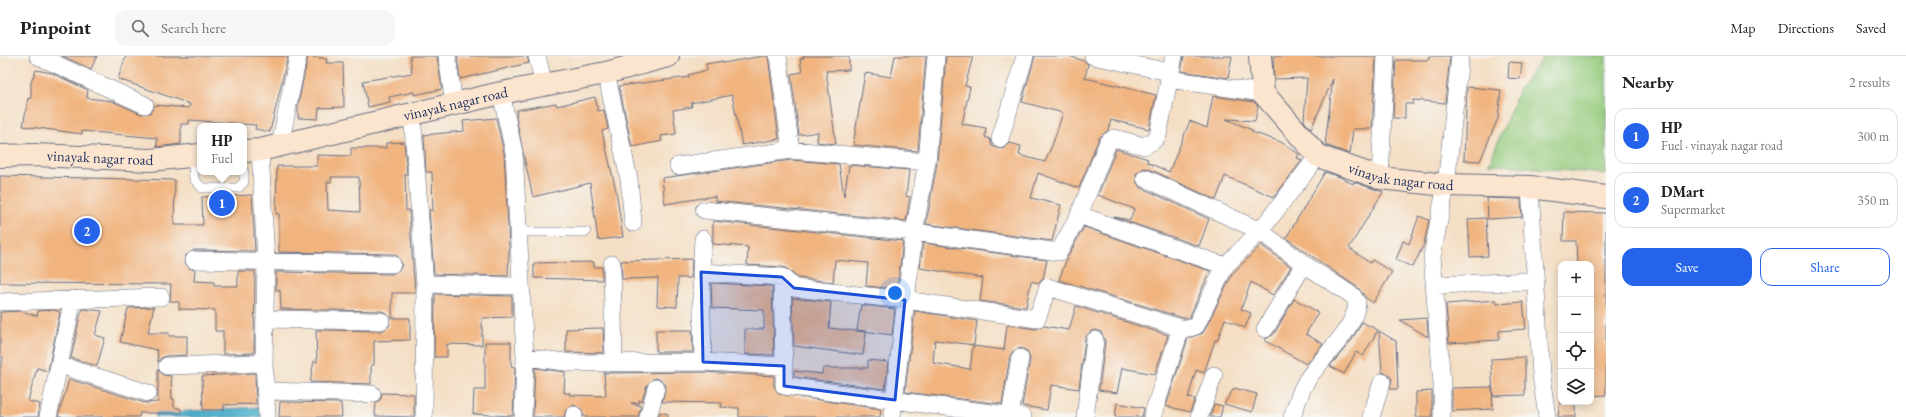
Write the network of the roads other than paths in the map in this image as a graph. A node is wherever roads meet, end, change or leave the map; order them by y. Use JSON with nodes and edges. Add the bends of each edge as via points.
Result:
{"nodes":[{"id":1,"x":38,"y":56,"type":"edge"},
{"id":2,"x":298,"y":56,"type":"edge"},
{"id":3,"x":447,"y":56,"type":"edge"},
{"id":4,"x":537,"y":56,"type":"edge"},
{"id":5,"x":668,"y":56,"type":"edge"},
{"id":6,"x":778,"y":56,"type":"edge"},
{"id":7,"x":936,"y":56,"type":"edge"},
{"id":8,"x":1025,"y":56,"type":"edge"},
{"id":9,"x":1094,"y":56,"type":"edge"},
{"id":10,"x":1174,"y":56,"type":"edge"},
{"id":11,"x":1260,"y":56,"type":"edge"},
{"id":12,"x":1386,"y":56,"type":"edge"},
{"id":13,"x":1460,"y":56,"type":"edge"},
{"id":14,"x":55,"y":60,"type":"edge"},
{"id":15,"x":606,"y":73,"type":"junction"},
{"id":16,"x":1169,"y":76,"type":"junction"},
{"id":17,"x":544,"y":85,"type":"junction"},
{"id":18,"x":501,"y":93,"type":"junction"},
{"id":19,"x":1263,"y":93,"type":"junction"},
{"id":20,"x":454,"y":104,"type":"junction"},
{"id":21,"x":145,"y":105,"type":"dead end"},
{"id":22,"x":412,"y":114,"type":"junction"},
{"id":23,"x":1000,"y":139,"type":"dead end"},
{"id":24,"x":261,"y":149,"type":"edge"},
{"id":25,"x":791,"y":150,"type":"junction"},
{"id":26,"x":0,"y":156,"type":"edge"},
{"id":27,"x":196,"y":156,"type":"edge"},
{"id":28,"x":1318,"y":156,"type":"junction"},
{"id":29,"x":927,"y":162,"type":"junction"},
{"id":30,"x":678,"y":166,"type":"dead end"},
{"id":31,"x":244,"y":175,"type":"edge"},
{"id":32,"x":1145,"y":178,"type":"dead end"},
{"id":33,"x":1380,"y":178,"type":"junction"},
{"id":34,"x":1446,"y":185,"type":"junction"},
{"id":35,"x":1530,"y":187,"type":"junction"},
{"id":36,"x":1606,"y":197,"type":"edge"},
{"id":37,"x":704,"y":210,"type":"dead end"},
{"id":38,"x":1079,"y":216,"type":"junction"},
{"id":39,"x":633,"y":223,"type":"dead end"},
{"id":40,"x":1260,"y":231,"type":"junction"},
{"id":41,"x":518,"y":232,"type":"junction"},
{"id":42,"x":586,"y":232,"type":"dead end"},
{"id":43,"x":914,"y":232,"type":"junction"},
{"id":44,"x":703,"y":239,"type":"dead end"},
{"id":45,"x":194,"y":260,"type":"dead end"},
{"id":46,"x":266,"y":261,"type":"junction"},
{"id":47,"x":392,"y":264,"type":"dead end"},
{"id":48,"x":612,"y":264,"type":"dead end"},
{"id":49,"x":1304,"y":264,"type":"junction"},
{"id":50,"x":1225,"y":266,"type":"junction"},
{"id":51,"x":701,"y":272,"type":"junction"},
{"id":52,"x":782,"y":277,"type":"junction"},
{"id":53,"x":1534,"y":281,"type":"junction"},
{"id":54,"x":425,"y":284,"type":"junction"},
{"id":55,"x":1435,"y":285,"type":"junction"},
{"id":56,"x":520,"y":286,"type":"junction"},
{"id":57,"x":161,"y":297,"type":"dead end"},
{"id":58,"x":73,"y":300,"type":"junction"},
{"id":59,"x":905,"y":300,"type":"junction"},
{"id":60,"x":0,"y":302,"type":"edge"},
{"id":61,"x":265,"y":319,"type":"junction"},
{"id":62,"x":381,"y":321,"type":"dead end"},
{"id":63,"x":1181,"y":328,"type":"junction"},
{"id":64,"x":1265,"y":329,"type":"dead end"},
{"id":65,"x":1095,"y":340,"type":"dead end"},
{"id":66,"x":525,"y":357,"type":"junction"},
{"id":67,"x":1020,"y":358,"type":"dead end"},
{"id":68,"x":614,"y":362,"type":"junction"},
{"id":69,"x":702,"y":362,"type":"junction"},
{"id":70,"x":264,"y":363,"type":"junction"},
{"id":71,"x":59,"y":365,"type":"junction"},
{"id":72,"x":167,"y":366,"type":"dead end"},
{"id":73,"x":784,"y":366,"type":"junction"},
{"id":74,"x":1214,"y":375,"type":"dead end"},
{"id":75,"x":1382,"y":382,"type":"dead end"},
{"id":76,"x":656,"y":388,"type":"dead end"},
{"id":77,"x":266,"y":391,"type":"junction"},
{"id":78,"x":148,"y":393,"type":"dead end"},
{"id":79,"x":372,"y":394,"type":"dead end"},
{"id":80,"x":895,"y":400,"type":"junction"},
{"id":81,"x":986,"y":415,"type":"edge"},
{"id":82,"x":1017,"y":416,"type":"edge"},
{"id":83,"x":48,"y":417,"type":"edge"},
{"id":84,"x":267,"y":417,"type":"edge"},
{"id":85,"x":424,"y":417,"type":"edge"},
{"id":86,"x":523,"y":417,"type":"edge"},
{"id":87,"x":648,"y":417,"type":"edge"},
{"id":88,"x":892,"y":417,"type":"edge"},
{"id":89,"x":1085,"y":417,"type":"edge"},
{"id":90,"x":1152,"y":417,"type":"edge"},
{"id":91,"x":1199,"y":417,"type":"edge"},
{"id":92,"x":1292,"y":417,"type":"edge"},
{"id":93,"x":1371,"y":417,"type":"edge"},
{"id":94,"x":1442,"y":417,"type":"edge"},
{"id":95,"x":1547,"y":417,"type":"edge"}],
"edges":[{"from":1,"to":14,"type":"street"},
{"from":2,"to":24,"type":"street"},
{"from":3,"to":20,"type":"street"},
{"from":4,"to":17,"type":"street"},
{"from":5,"to":15,"type":"street","name":"vinayak nagar road"},
{"from":6,"to":25,"type":"street"},
{"from":7,"to":29,"type":"street"},
{"from":8,"to":23,"type":"street"},
{"from":9,"to":16,"type":"street"},
{"from":10,"to":16,"type":"street"},
{"from":11,"to":19,"type":"street"},
{"from":12,"to":33,"type":"street"},
{"from":13,"to":34,"type":"street"},
{"from":14,"to":21,"type":"street"},
{"from":15,"to":17,"type":"street","name":"vinayak nagar road"},
{"from":15,"to":39,"type":"street","via":[[629,179]]},
{"from":16,"to":19,"type":"street"},
{"from":16,"to":38,"type":"street","via":[[1158,134],[1153,141],[1144,146],[1114,138],[1108,142]]},
{"from":17,"to":18,"type":"street","name":"vinayak nagar road"},
{"from":18,"to":20,"type":"street","name":"vinayak nagar road"},
{"from":18,"to":41,"type":"street","via":[[514,152]]},
{"from":19,"to":28,"type":"street","name":"vinayak nagar road"},
{"from":20,"to":22,"type":"street","name":"vinayak nagar road"},
{"from":22,"to":24,"type":"street","name":"vinayak nagar road"},
{"from":22,"to":54,"type":"street"},
{"from":24,"to":46,"type":"street"},
{"from":25,"to":29,"type":"street"},
{"from":25,"to":30,"type":"street"},
{"from":26,"to":27,"type":"street","name":"vinayak nagar road","via":[[150,160]]},
{"from":27,"to":31,"type":"lane","via":[[194,179],[202,188],[238,188],[244,182]]},
{"from":28,"to":33,"type":"street","name":"vinayak nagar road"},
{"from":28,"to":40,"type":"street"},
{"from":29,"to":43,"type":"street"},
{"from":32,"to":40,"type":"street"},
{"from":33,"to":34,"type":"street","name":"vinayak nagar road"},
{"from":34,"to":35,"type":"street","name":"vinayak nagar road"},
{"from":34,"to":55,"type":"street","via":[[1432,256]]},
{"from":35,"to":36,"type":"street","name":"vinayak nagar road"},
{"from":35,"to":53,"type":"street"},
{"from":37,"to":43,"type":"street"},
{"from":38,"to":43,"type":"street","via":[[1059,252]]},
{"from":38,"to":50,"type":"street"},
{"from":40,"to":49,"type":"street"},
{"from":40,"to":50,"type":"street"},
{"from":41,"to":42,"type":"lane"},
{"from":41,"to":56,"type":"street"},
{"from":43,"to":59,"type":"street"},
{"from":44,"to":51,"type":"street"},
{"from":45,"to":46,"type":"street"},
{"from":46,"to":47,"type":"street"},
{"from":46,"to":61,"type":"street"},
{"from":48,"to":68,"type":"street"},
{"from":49,"to":64,"type":"street"},
{"from":49,"to":92,"type":"street","via":[[1353,296],[1357,302],[1356,312],[1331,351],[1305,384]]},
{"from":50,"to":63,"type":"street","via":[[1196,326]]},
{"from":51,"to":52,"type":"street"},
{"from":51,"to":69,"type":"street"},
{"from":52,"to":59,"type":"street","via":[[794,288]]},
{"from":52,"to":73,"type":"street"},
{"from":53,"to":55,"type":"street"},
{"from":53,"to":95,"type":"street"},
{"from":54,"to":56,"type":"street"},
{"from":54,"to":85,"type":"street"},
{"from":55,"to":94,"type":"street"},
{"from":56,"to":66,"type":"street"},
{"from":57,"to":58,"type":"street"},
{"from":58,"to":60,"type":"street"},
{"from":58,"to":71,"type":"street"},
{"from":59,"to":63,"type":"street","via":[[1037,319],[1048,287]]},
{"from":59,"to":80,"type":"street"},
{"from":61,"to":62,"type":"street"},
{"from":61,"to":70,"type":"street"},
{"from":63,"to":90,"type":"street"},
{"from":65,"to":89,"type":"street"},
{"from":66,"to":68,"type":"street","via":[[573,363]]},
{"from":66,"to":86,"type":"street"},
{"from":67,"to":82,"type":"street"},
{"from":68,"to":69,"type":"street"},
{"from":69,"to":73,"type":"street"},
{"from":70,"to":72,"type":"street"},
{"from":70,"to":77,"type":"street"},
{"from":71,"to":78,"type":"street"},
{"from":71,"to":83,"type":"street"},
{"from":73,"to":80,"type":"street","via":[[784,386]]},
{"from":74,"to":91,"type":"street"},
{"from":75,"to":93,"type":"street"},
{"from":76,"to":87,"type":"street"},
{"from":77,"to":79,"type":"street"},
{"from":77,"to":84,"type":"street"},
{"from":80,"to":81,"type":"street"},
{"from":80,"to":88,"type":"street"},
{"from":81,"to":82,"type":"street"}]}
